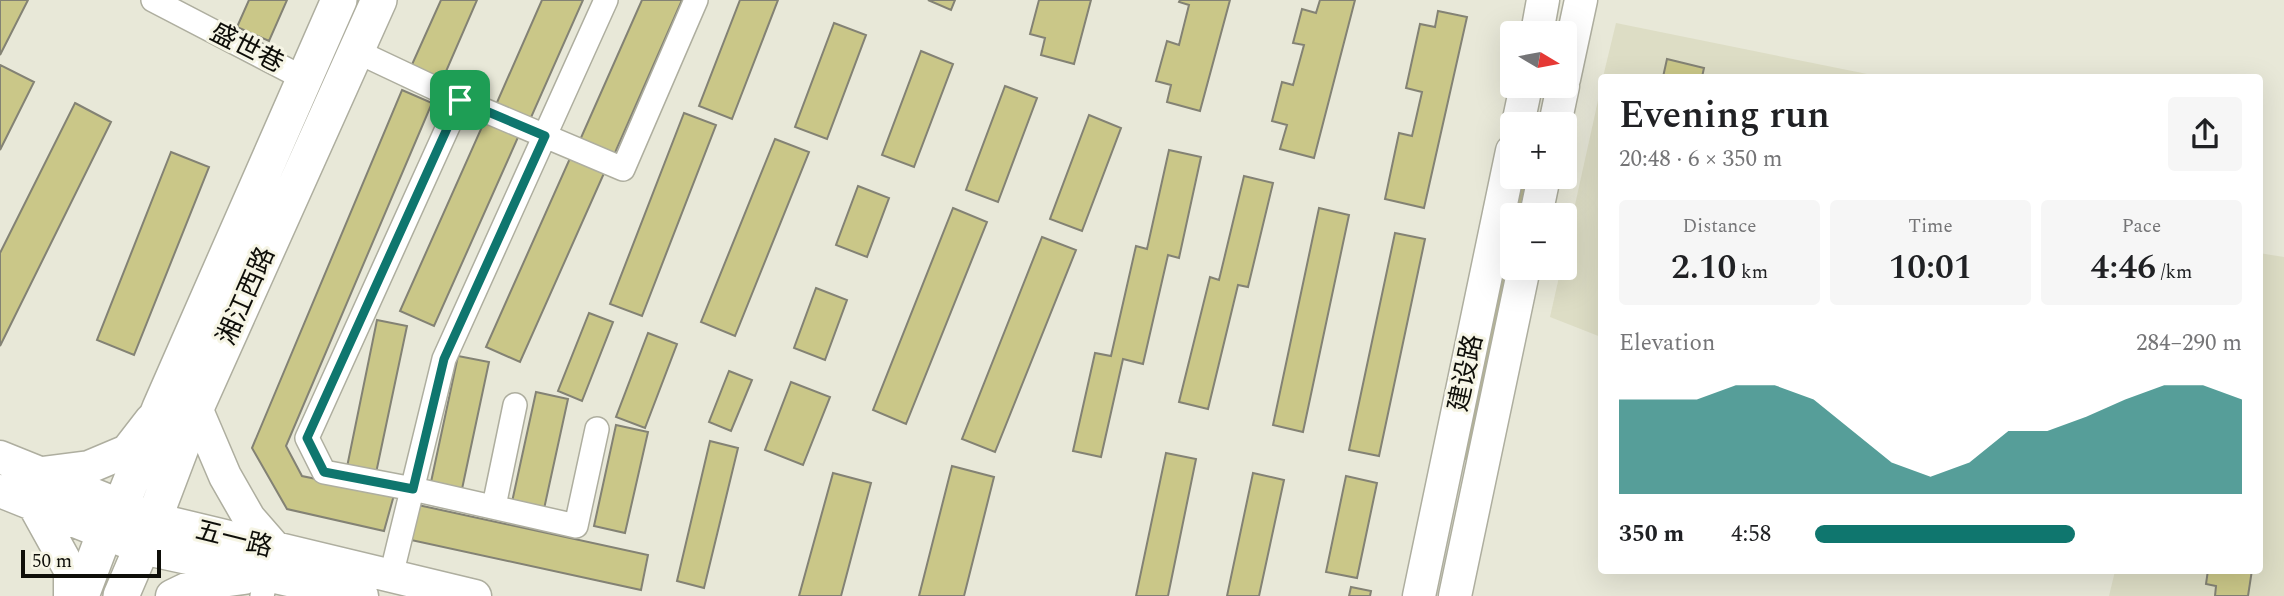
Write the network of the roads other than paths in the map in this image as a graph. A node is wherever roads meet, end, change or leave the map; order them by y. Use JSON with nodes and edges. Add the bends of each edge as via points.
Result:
{"nodes":[{"id":1,"x":153,"y":0,"type":"edge"},
{"id":2,"x":339,"y":0,"type":"edge"},
{"id":3,"x":379,"y":0,"type":"edge"},
{"id":4,"x":606,"y":0,"type":"edge"},
{"id":5,"x":696,"y":0,"type":"edge"},
{"id":6,"x":1546,"y":0,"type":"edge"},
{"id":7,"x":1581,"y":3,"type":"edge"},
{"id":8,"x":1540,"y":21,"type":"edge"},
{"id":9,"x":1577,"y":21,"type":"edge"},
{"id":10,"x":356,"y":51,"type":"junction"},
{"id":11,"x":303,"y":78,"type":"junction"},
{"id":12,"x":460,"y":100,"type":"junction"},
{"id":13,"x":545,"y":136,"type":"junction"},
{"id":14,"x":1504,"y":189,"type":"edge"},
{"id":15,"x":1521,"y":280,"type":"edge"},
{"id":16,"x":515,"y":405,"type":"dead end"},
{"id":17,"x":160,"y":408,"type":"junction"},
{"id":18,"x":196,"y":408,"type":"junction"},
{"id":19,"x":597,"y":429,"type":"dead end"},
{"id":20,"x":0,"y":457,"type":"edge"},
{"id":21,"x":1445,"y":472,"type":"junction"},
{"id":22,"x":40,"y":474,"type":"junction"},
{"id":23,"x":1480,"y":478,"type":"junction"},
{"id":24,"x":413,"y":489,"type":"junction"},
{"id":25,"x":0,"y":491,"type":"edge"},
{"id":26,"x":34,"y":505,"type":"junction"},
{"id":27,"x":494,"y":506,"type":"junction"},
{"id":28,"x":113,"y":519,"type":"junction"},
{"id":29,"x":148,"y":533,"type":"junction"},
{"id":30,"x":268,"y":573,"type":"edge"},
{"id":31,"x":391,"y":576,"type":"junction"},
{"id":32,"x":70,"y":596,"type":"edge"},
{"id":33,"x":81,"y":596,"type":"edge"},
{"id":34,"x":121,"y":596,"type":"edge"},
{"id":35,"x":172,"y":596,"type":"edge"},
{"id":36,"x":362,"y":596,"type":"edge"},
{"id":37,"x":475,"y":596,"type":"edge"},
{"id":38,"x":1419,"y":596,"type":"edge"},
{"id":39,"x":1455,"y":596,"type":"edge"}],
"edges":[{"from":1,"to":11,"type":"street","name":"盛世巷"},
{"from":2,"to":11,"type":"main road","name":"湘江西路"},
{"from":3,"to":10,"type":"main road","name":"湘江西路"},
{"from":4,"to":13,"type":"street"},
{"from":5,"to":13,"type":"street","via":[[623,169]]},
{"from":6,"to":7,"type":"street"},
{"from":6,"to":8,"type":"street"},
{"from":7,"to":9,"type":"street"},
{"from":10,"to":12,"type":"street"},
{"from":10,"to":18,"type":"main road","name":"湘江西路"},
{"from":11,"to":17,"type":"main road","name":"湘江西路"},
{"from":12,"to":13,"type":"street"},
{"from":12,"to":24,"type":"street","via":[[307,438],[324,472]]},
{"from":13,"to":24,"type":"street","via":[[444,359]]},
{"from":14,"to":21,"type":"street","name":"建设路"},
{"from":15,"to":23,"type":"street","name":"建设路"},
{"from":16,"to":27,"type":"street"},
{"from":17,"to":22,"type":"street","via":[[127,451],[89,467]]},
{"from":17,"to":28,"type":"main road","name":"湘江西路"},
{"from":18,"to":29,"type":"main road","name":"湘江西路"},
{"from":18,"to":30,"type":"street","via":[[249,518]]},
{"from":19,"to":27,"type":"street","via":[[576,526]]},
{"from":20,"to":22,"type":"street","name":"五一路"},
{"from":21,"to":23,"type":"street"},
{"from":21,"to":38,"type":"street","name":"建设路"},
{"from":22,"to":28,"type":"street","name":"五一路"},
{"from":23,"to":39,"type":"street","name":"建设路"},
{"from":24,"to":27,"type":"street"},
{"from":24,"to":31,"type":"street"},
{"from":25,"to":26,"type":"street","name":"五一路"},
{"from":26,"to":28,"type":"street","name":"五一路"},
{"from":26,"to":32,"type":"street","via":[[70,570]]},
{"from":28,"to":29,"type":"street","name":"五一路"},
{"from":28,"to":33,"type":"main road","name":"湘江西路"},
{"from":29,"to":30,"type":"street","name":"五一路"},
{"from":29,"to":34,"type":"main road","name":"湘江西路"},
{"from":30,"to":31,"type":"street","name":"五一路"},
{"from":30,"to":35,"type":"street","via":[[197,584]]},
{"from":30,"to":36,"type":"street","name":"五一路"},
{"from":31,"to":37,"type":"street","name":"五一路"}]}
